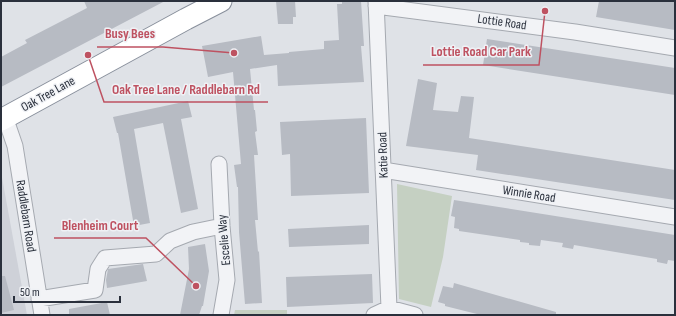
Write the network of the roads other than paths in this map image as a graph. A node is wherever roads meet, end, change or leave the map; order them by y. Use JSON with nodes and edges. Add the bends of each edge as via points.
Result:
{"nodes":[{"id":1,"x":221,"y":1,"type":"edge"},
{"id":2,"x":376,"y":4,"type":"edge"},
{"id":3,"x":675,"y":48,"type":"edge"},
{"id":4,"x":3,"y":119,"type":"edge"},
{"id":5,"x":219,"y":164,"type":"dead end"},
{"id":6,"x":383,"y":170,"type":"junction"},
{"id":7,"x":675,"y":217,"type":"edge"},
{"id":8,"x":222,"y":226,"type":"junction"},
{"id":9,"x":39,"y":299,"type":"junction"},
{"id":10,"x":389,"y":308,"type":"junction"},
{"id":11,"x":42,"y":315,"type":"edge"},
{"id":12,"x":221,"y":315,"type":"edge"},
{"id":13,"x":374,"y":315,"type":"edge"},
{"id":14,"x":415,"y":315,"type":"edge"}],
"edges":[{"from":1,"to":4,"type":"highway","name":"Oak Tree Lane"},
{"from":2,"to":3,"type":"street","name":"Lottie Road"},
{"from":2,"to":6,"type":"street","name":"Katie Road"},
{"from":4,"to":9,"type":"street","name":"Raddlebarn Road","via":[[15,146]]},
{"from":5,"to":8,"type":"street","name":"Escelie Way"},
{"from":6,"to":7,"type":"street","name":"Winnie Road"},
{"from":6,"to":10,"type":"street","name":"Katie Road"},
{"from":8,"to":9,"type":"street","via":[[193,232],[170,241],[156,254],[105,258],[98,268],[95,290]]},
{"from":8,"to":12,"type":"street","name":"Escelie Way","via":[[227,280]]},
{"from":9,"to":11,"type":"street","name":"Raddlebarn Road"},
{"from":10,"to":13,"type":"street"},
{"from":10,"to":14,"type":"street"}]}
